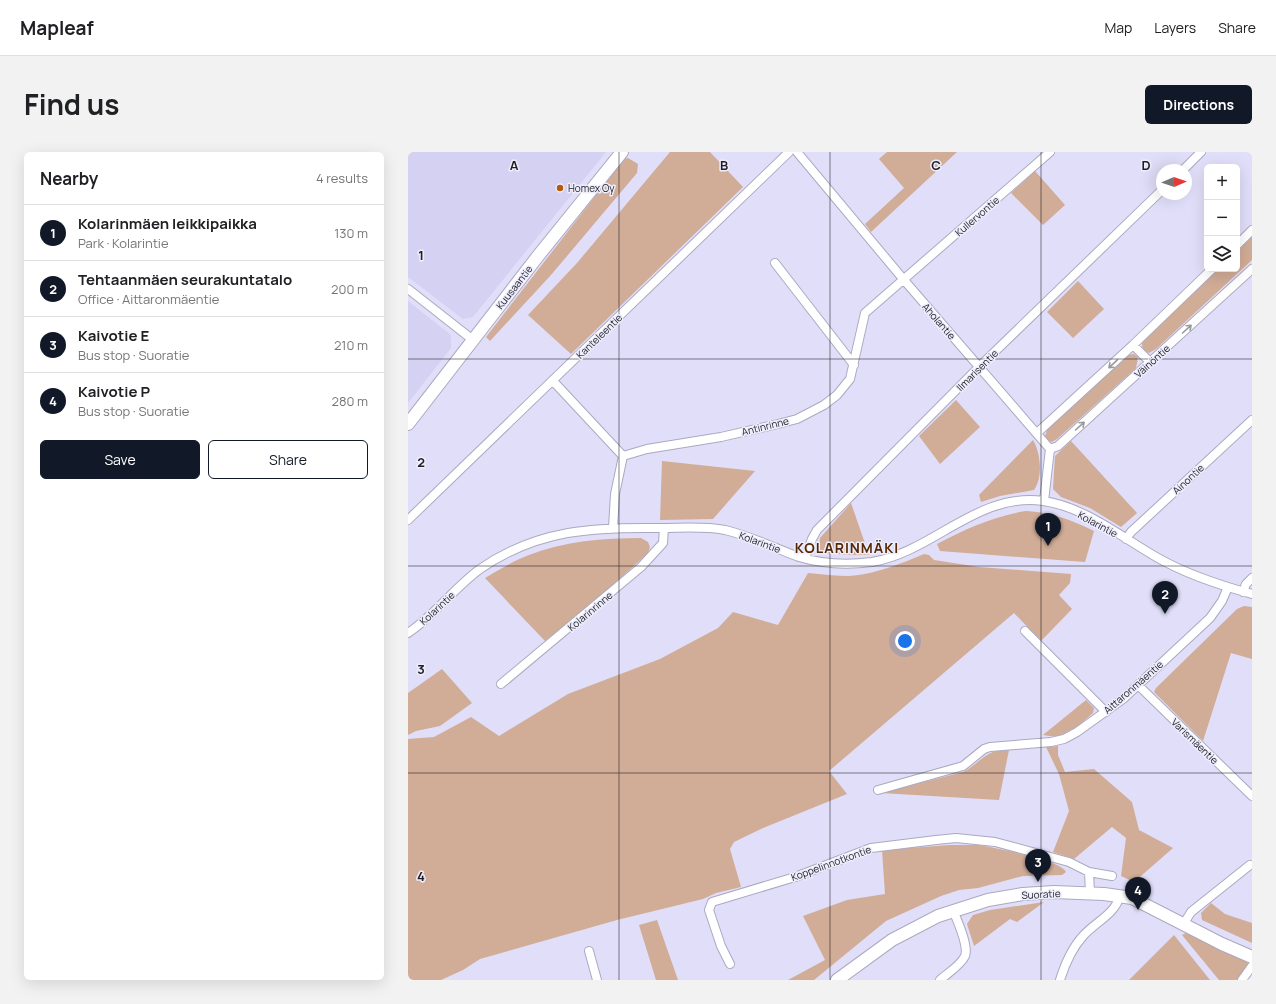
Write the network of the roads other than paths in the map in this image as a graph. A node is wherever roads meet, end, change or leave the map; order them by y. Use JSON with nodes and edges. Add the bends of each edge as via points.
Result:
{"nodes":[{"id":1,"x":622,"y":152,"type":"edge"},
{"id":2,"x":789,"y":152,"type":"edge"},
{"id":3,"x":797,"y":152,"type":"edge"},
{"id":4,"x":1050,"y":152,"type":"edge"},
{"id":5,"x":1202,"y":152,"type":"edge"},
{"id":6,"x":1189,"y":164,"type":"edge"},
{"id":7,"x":1156,"y":196,"type":"edge"},
{"id":8,"x":1252,"y":230,"type":"edge"},
{"id":9,"x":1240,"y":241,"type":"edge"},
{"id":10,"x":775,"y":263,"type":"dead end"},
{"id":11,"x":1252,"y":269,"type":"edge"},
{"id":12,"x":1209,"y":272,"type":"edge"},
{"id":13,"x":904,"y":280,"type":"junction"},
{"id":14,"x":408,"y":289,"type":"edge"},
{"id":15,"x":473,"y":340,"type":"junction"},
{"id":16,"x":1133,"y":345,"type":"junction"},
{"id":17,"x":1150,"y":362,"type":"junction"},
{"id":18,"x":854,"y":365,"type":"junction"},
{"id":19,"x":980,"y":366,"type":"junction"},
{"id":20,"x":552,"y":381,"type":"junction"},
{"id":21,"x":1252,"y":420,"type":"edge"},
{"id":22,"x":408,"y":424,"type":"edge"},
{"id":23,"x":1037,"y":434,"type":"junction"},
{"id":24,"x":1050,"y":449,"type":"junction"},
{"id":25,"x":623,"y":456,"type":"junction"},
{"id":26,"x":1044,"y":501,"type":"junction"},
{"id":27,"x":408,"y":520,"type":"edge"},
{"id":28,"x":613,"y":528,"type":"junction"},
{"id":29,"x":664,"y":528,"type":"junction"},
{"id":30,"x":1126,"y":539,"type":"junction"},
{"id":31,"x":805,"y":558,"type":"junction"},
{"id":32,"x":1252,"y":578,"type":"edge"},
{"id":33,"x":1228,"y":587,"type":"junction"},
{"id":34,"x":1243,"y":592,"type":"junction"},
{"id":35,"x":1252,"y":594,"type":"edge"},
{"id":36,"x":1025,"y":631,"type":"dead end"},
{"id":37,"x":408,"y":633,"type":"edge"},
{"id":38,"x":501,"y":684,"type":"dead end"},
{"id":39,"x":1138,"y":685,"type":"junction"},
{"id":40,"x":1106,"y":712,"type":"junction"},
{"id":41,"x":878,"y":790,"type":"dead end"},
{"id":42,"x":1252,"y":796,"type":"edge"},
{"id":43,"x":1250,"y":865,"type":"dead end"},
{"id":44,"x":1089,"y":872,"type":"junction"},
{"id":45,"x":1112,"y":876,"type":"dead end"},
{"id":46,"x":1090,"y":893,"type":"junction"},
{"id":47,"x":1120,"y":895,"type":"junction"},
{"id":48,"x":953,"y":910,"type":"junction"},
{"id":49,"x":1183,"y":925,"type":"junction"},
{"id":50,"x":589,"y":951,"type":"dead end"},
{"id":51,"x":1252,"y":957,"type":"edge"},
{"id":52,"x":730,"y":964,"type":"dead end"},
{"id":53,"x":1252,"y":966,"type":"edge"},
{"id":54,"x":597,"y":980,"type":"edge"},
{"id":55,"x":837,"y":980,"type":"edge"},
{"id":56,"x":940,"y":980,"type":"edge"},
{"id":57,"x":1060,"y":980,"type":"edge"},
{"id":58,"x":1242,"y":980,"type":"edge"}],
"edges":[{"from":1,"to":15,"type":"street","name":"Kuusaantie"},
{"from":2,"to":20,"type":"street","name":"Kanteleentie"},
{"from":3,"to":13,"type":"street","name":"Aholantie"},
{"from":4,"to":13,"type":"street","name":"Kullervontie"},
{"from":5,"to":6,"type":"street"},
{"from":7,"to":19,"type":"street","name":"Ilmarisentie"},
{"from":8,"to":9,"type":"street"},
{"from":10,"to":18,"type":"street"},
{"from":17,"to":11,"type":"street","name":"Väinöntie","one_way":true},
{"from":12,"to":16,"type":"street"},
{"from":13,"to":18,"type":"street","name":"Antinrinne","via":[[865,313]]},
{"from":13,"to":19,"type":"street","name":"Aholantie"},
{"from":14,"to":15,"type":"street"},
{"from":15,"to":22,"type":"street","name":"Kuusaantie"},
{"from":16,"to":17,"type":"street"},
{"from":16,"to":23,"type":"street","one_way":true},
{"from":24,"to":17,"type":"street","name":"Väinöntie","one_way":true,"via":[[1058,446]]},
{"from":18,"to":25,"type":"street","name":"Antinrinne","via":[[850,379],[837,395],[797,419]]},
{"from":19,"to":23,"type":"street","name":"Aholantie"},
{"from":19,"to":31,"type":"street","name":"Ilmarisentie","via":[[817,530]]},
{"from":20,"to":25,"type":"street"},
{"from":20,"to":27,"type":"street","name":"Kanteleentie"},
{"from":21,"to":30,"type":"street","name":"Ainontie"},
{"from":23,"to":24,"type":"street","name":"Aholantie"},
{"from":24,"to":26,"type":"street"},
{"from":25,"to":28,"type":"street","via":[[615,494]]},
{"from":26,"to":30,"type":"street","name":"Kolarintie","via":[[1061,505],[1088,517]]},
{"from":26,"to":31,"type":"street","name":"Kolarintie","via":[[996,505],[971,515],[890,558],[848,563]]},
{"from":28,"to":29,"type":"street","name":"Kolarintie"},
{"from":28,"to":37,"type":"street","name":"Kolarintie","via":[[581,530],[550,536],[510,552],[478,571]]},
{"from":29,"to":31,"type":"street","name":"Kolarintie","via":[[725,530]]},
{"from":29,"to":38,"type":"street","name":"Kolarinrinne","via":[[663,543],[641,568]]},
{"from":30,"to":33,"type":"street","name":"Kolarintie","via":[[1185,573]]},
{"from":32,"to":34,"type":"street"},
{"from":33,"to":34,"type":"street","name":"Kolarintie"},
{"from":33,"to":39,"type":"street","name":"Aittaronmäentie","via":[[1210,618]]},
{"from":34,"to":35,"type":"street","name":"Kolarintie"},
{"from":36,"to":40,"type":"street"},
{"from":39,"to":40,"type":"street","name":"Aittaronmäentie"},
{"from":39,"to":42,"type":"street","name":"Varismäentie"},
{"from":40,"to":41,"type":"street","name":"Aittaronmäentie","via":[[1064,739],[990,747],[963,766]]},
{"from":43,"to":49,"type":"street","via":[[1191,912]]},
{"from":44,"to":45,"type":"street"},
{"from":44,"to":46,"type":"street"},
{"from":44,"to":52,"type":"street","name":"Koppelinnotkontie","via":[[1069,862],[977,839],[930,840],[872,848],[795,877],[712,902],[709,910]]},
{"from":46,"to":47,"type":"street","name":"Suoratie"},
{"from":46,"to":48,"type":"street","name":"Suoratie","via":[[1023,894]]},
{"from":47,"to":49,"type":"street","name":"Suoratie","via":[[1142,902]]},
{"from":47,"to":57,"type":"street","via":[[1115,909],[1093,926],[1073,950]]},
{"from":48,"to":55,"type":"street","name":"Suoratie","via":[[904,932]]},
{"from":48,"to":56,"type":"street","via":[[966,946],[966,954]]},
{"from":49,"to":51,"type":"street","name":"Suoratie"},
{"from":50,"to":54,"type":"street"},
{"from":53,"to":58,"type":"street"}]}
